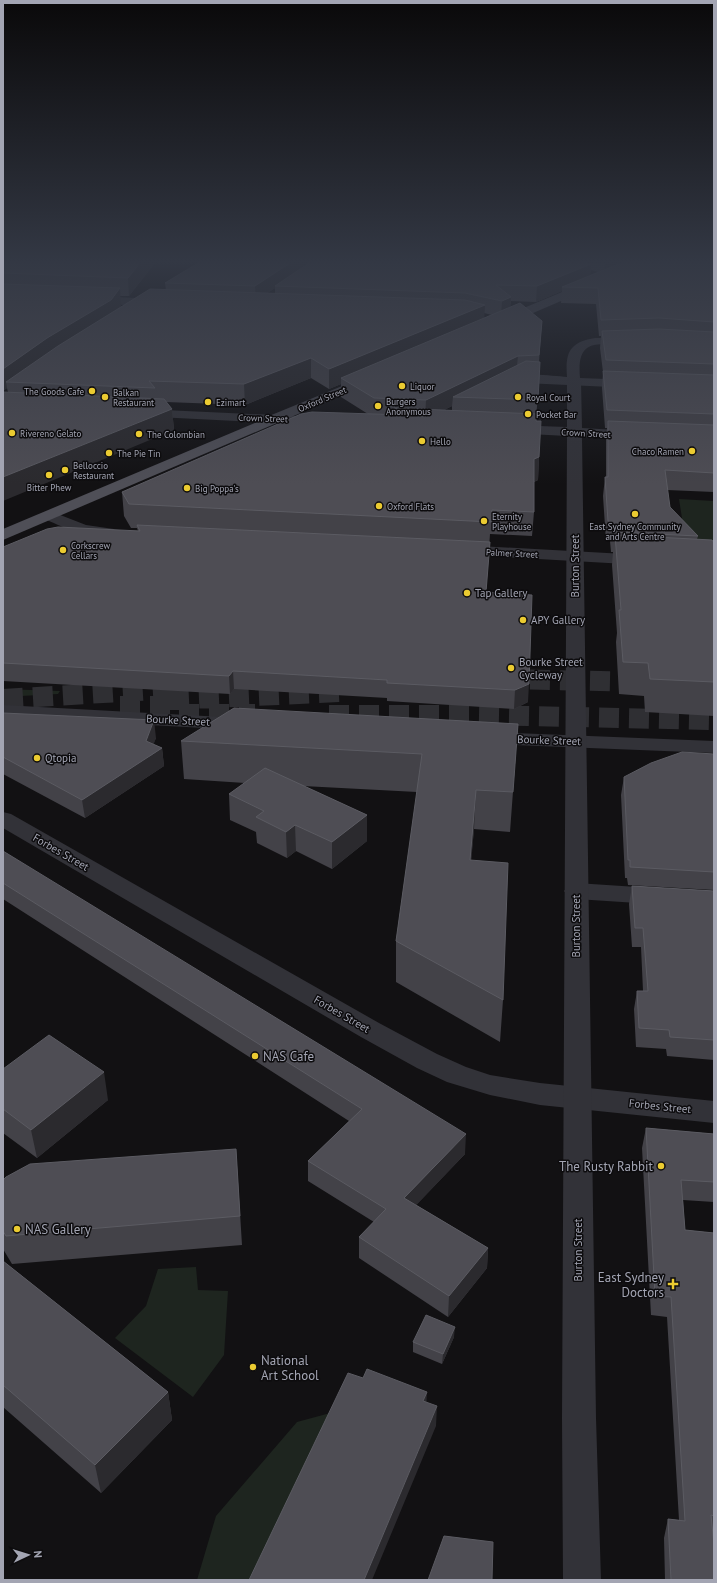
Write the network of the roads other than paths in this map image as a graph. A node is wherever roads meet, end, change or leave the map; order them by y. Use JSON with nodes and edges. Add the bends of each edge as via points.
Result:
{"nodes":[{"id":1,"x":644,"y":341,"type":"edge"},
{"id":2,"x":383,"y":373,"type":"edge"},
{"id":3,"x":574,"y":381,"type":"junction"},
{"id":4,"x":644,"y":384,"type":"edge"},
{"id":5,"x":501,"y":389,"type":"edge"},
{"id":6,"x":127,"y":413,"type":"edge"},
{"id":7,"x":274,"y":419,"type":"junction"},
{"id":8,"x":334,"y":422,"type":"edge"},
{"id":9,"x":494,"y":428,"type":"edge"},
{"id":10,"x":574,"y":432,"type":"junction"},
{"id":11,"x":647,"y":435,"type":"edge"},
{"id":12,"x":50,"y":516,"type":"junction"},
{"id":13,"x":122,"y":534,"type":"edge"},
{"id":14,"x":3,"y":535,"type":"edge"},
{"id":15,"x":441,"y":549,"type":"edge"},
{"id":16,"x":576,"y":557,"type":"junction"},
{"id":17,"x":662,"y":561,"type":"edge"},
{"id":18,"x":3,"y":711,"type":"edge"},
{"id":19,"x":262,"y":725,"type":"edge"},
{"id":20,"x":466,"y":736,"type":"edge"},
{"id":21,"x":577,"y":741,"type":"junction"},
{"id":22,"x":714,"y":747,"type":"edge"},
{"id":23,"x":3,"y":819,"type":"edge"},
{"id":24,"x":576,"y":891,"type":"junction"},
{"id":25,"x":714,"y":900,"type":"edge"},
{"id":26,"x":578,"y":1097,"type":"junction"},
{"id":27,"x":714,"y":1112,"type":"edge"},
{"id":28,"x":582,"y":1580,"type":"edge"}],
"edges":[{"from":1,"to":3,"type":"street","name":"Burton Street","via":[[582,345],[576,349],[573,356]]},
{"from":2,"to":7,"type":"main road","name":"Oxford Street"},
{"from":3,"to":4,"type":"street"},
{"from":3,"to":5,"type":"street","via":[[522,379]]},
{"from":3,"to":10,"type":"street","name":"Burton Street"},
{"from":6,"to":7,"type":"street","name":"Crown Street"},
{"from":7,"to":8,"type":"street","name":"Crown Street"},
{"from":7,"to":12,"type":"main road","name":"Oxford Street"},
{"from":9,"to":10,"type":"street","name":"Crown Street"},
{"from":10,"to":11,"type":"street","name":"Crown Street"},
{"from":10,"to":16,"type":"street","name":"Burton Street"},
{"from":12,"to":13,"type":"street","via":[[82,529]]},
{"from":12,"to":14,"type":"main road","name":"Oxford Street"},
{"from":15,"to":16,"type":"street","name":"Palmer Street"},
{"from":16,"to":17,"type":"street","name":"Palmer Street"},
{"from":16,"to":21,"type":"street","name":"Burton Street"},
{"from":18,"to":19,"type":"street","name":"Bourke Street"},
{"from":20,"to":21,"type":"street","name":"Bourke Street"},
{"from":21,"to":22,"type":"street","name":"Bourke Street"},
{"from":21,"to":24,"type":"street","name":"Burton Street"},
{"from":23,"to":26,"type":"street","name":"Forbes Street","via":[[427,1061],[457,1075],[490,1085],[526,1092]]},
{"from":24,"to":25,"type":"street"},
{"from":24,"to":26,"type":"street","name":"Burton Street"},
{"from":26,"to":27,"type":"street","name":"Forbes Street"},
{"from":26,"to":28,"type":"street","name":"Burton Street"}]}
